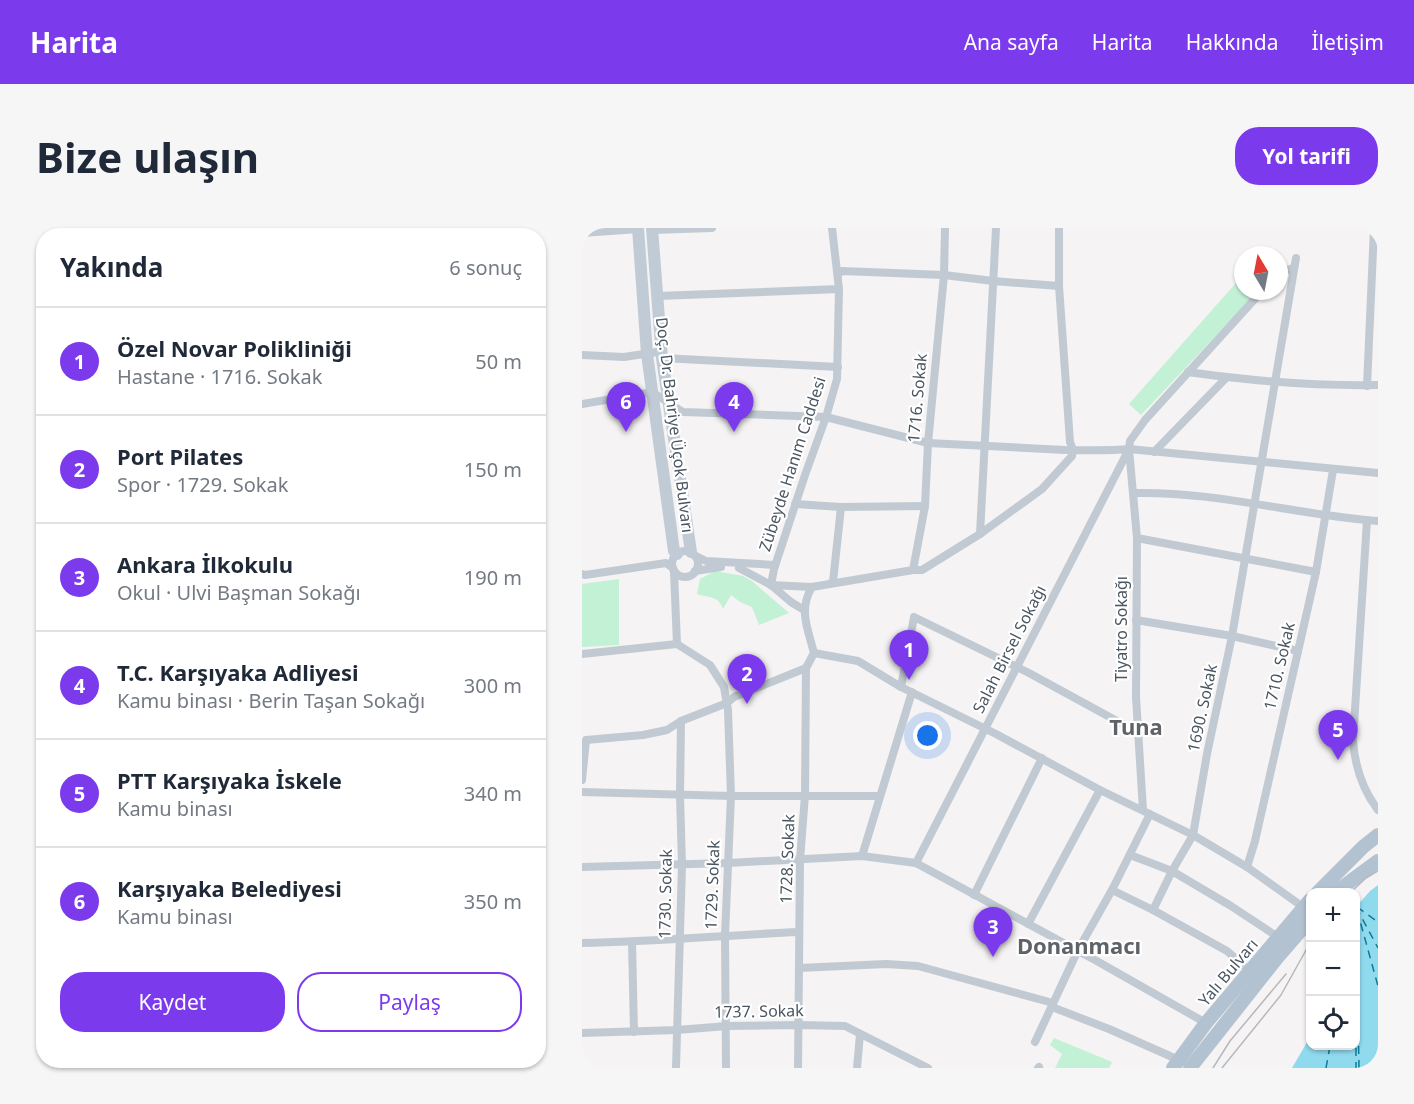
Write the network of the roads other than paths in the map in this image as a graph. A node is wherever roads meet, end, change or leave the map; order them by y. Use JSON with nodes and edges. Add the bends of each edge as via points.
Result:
{"nodes":[{"id":1,"x":712,"y":228,"type":"edge"},
{"id":2,"x":832,"y":228,"type":"edge"},
{"id":3,"x":945,"y":228,"type":"edge"},
{"id":4,"x":996,"y":228,"type":"edge"},
{"id":5,"x":1059,"y":228,"type":"edge"},
{"id":6,"x":1374,"y":228,"type":"edge"},
{"id":7,"x":638,"y":229,"type":"edge"},
{"id":8,"x":652,"y":229,"type":"edge"},
{"id":9,"x":582,"y":233,"type":"edge"},
{"id":10,"x":1296,"y":258,"type":"dead end"},
{"id":11,"x":1293,"y":268,"type":"junction"},
{"id":12,"x":1288,"y":270,"type":"edge"},
{"id":13,"x":838,"y":274,"type":"junction"},
{"id":14,"x":944,"y":275,"type":"junction"},
{"id":15,"x":993,"y":281,"type":"junction"},
{"id":16,"x":1059,"y":286,"type":"junction"},
{"id":17,"x":839,"y":289,"type":"junction"},
{"id":18,"x":658,"y":296,"type":"junction"},
{"id":19,"x":1254,"y":300,"type":"edge"},
{"id":20,"x":661,"y":353,"type":"junction"},
{"id":21,"x":646,"y":354,"type":"junction"},
{"id":22,"x":582,"y":355,"type":"edge"},
{"id":23,"x":838,"y":367,"type":"junction"},
{"id":24,"x":1188,"y":372,"type":"junction"},
{"id":25,"x":1226,"y":378,"type":"junction"},
{"id":26,"x":1274,"y":381,"type":"junction"},
{"id":27,"x":1367,"y":386,"type":"junction"},
{"id":28,"x":1378,"y":386,"type":"edge"},
{"id":29,"x":652,"y":392,"type":"junction"},
{"id":30,"x":668,"y":403,"type":"junction"},
{"id":31,"x":582,"y":404,"type":"edge"},
{"id":32,"x":826,"y":417,"type":"junction"},
{"id":33,"x":928,"y":443,"type":"junction"},
{"id":34,"x":984,"y":447,"type":"junction"},
{"id":35,"x":1129,"y":448,"type":"junction"},
{"id":36,"x":1073,"y":450,"type":"junction"},
{"id":37,"x":1154,"y":452,"type":"junction"},
{"id":38,"x":1261,"y":463,"type":"junction"},
{"id":39,"x":1333,"y":470,"type":"junction"},
{"id":40,"x":1378,"y":473,"type":"edge"},
{"id":41,"x":1134,"y":493,"type":"junction"},
{"id":42,"x":795,"y":504,"type":"junction"},
{"id":43,"x":1254,"y":504,"type":"junction"},
{"id":44,"x":925,"y":506,"type":"junction"},
{"id":45,"x":841,"y":507,"type":"junction"},
{"id":46,"x":1327,"y":515,"type":"junction"},
{"id":47,"x":1367,"y":520,"type":"junction"},
{"id":48,"x":1378,"y":520,"type":"edge"},
{"id":49,"x":980,"y":534,"type":"junction"},
{"id":50,"x":1137,"y":538,"type":"junction"},
{"id":51,"x":692,"y":554,"type":"junction"},
{"id":52,"x":675,"y":555,"type":"junction"},
{"id":53,"x":1245,"y":558,"type":"junction"},
{"id":54,"x":774,"y":567,"type":"junction"},
{"id":55,"x":739,"y":568,"type":"junction"},
{"id":56,"x":673,"y":570,"type":"junction"},
{"id":57,"x":913,"y":570,"type":"junction"},
{"id":58,"x":582,"y":571,"type":"edge"},
{"id":59,"x":695,"y":571,"type":"junction"},
{"id":60,"x":1316,"y":572,"type":"junction"},
{"id":61,"x":828,"y":584,"type":"junction"},
{"id":62,"x":771,"y":585,"type":"junction"},
{"id":63,"x":812,"y":587,"type":"junction"},
{"id":64,"x":804,"y":610,"type":"junction"},
{"id":65,"x":1136,"y":620,"type":"junction"},
{"id":66,"x":1232,"y":636,"type":"junction"},
{"id":67,"x":677,"y":644,"type":"junction"},
{"id":68,"x":1298,"y":651,"type":"junction"},
{"id":69,"x":814,"y":653,"type":"junction"},
{"id":70,"x":582,"y":654,"type":"edge"},
{"id":71,"x":806,"y":668,"type":"junction"},
{"id":72,"x":1017,"y":668,"type":"junction"},
{"id":73,"x":901,"y":687,"type":"junction"},
{"id":74,"x":912,"y":692,"type":"junction"},
{"id":75,"x":727,"y":703,"type":"junction"},
{"id":76,"x":681,"y":721,"type":"junction"},
{"id":77,"x":985,"y":729,"type":"junction"},
{"id":78,"x":1139,"y":733,"type":"junction"},
{"id":79,"x":584,"y":741,"type":"edge"},
{"id":80,"x":1041,"y":758,"type":"junction"},
{"id":81,"x":582,"y":780,"type":"edge"},
{"id":82,"x":1100,"y":790,"type":"junction"},
{"id":83,"x":582,"y":792,"type":"edge"},
{"id":84,"x":680,"y":795,"type":"junction"},
{"id":85,"x":805,"y":795,"type":"junction"},
{"id":86,"x":731,"y":796,"type":"junction"},
{"id":87,"x":880,"y":796,"type":"junction"},
{"id":88,"x":1378,"y":810,"type":"edge"},
{"id":89,"x":1147,"y":812,"type":"junction"},
{"id":90,"x":1193,"y":835,"type":"junction"},
{"id":91,"x":1378,"y":835,"type":"edge"},
{"id":92,"x":1130,"y":855,"type":"junction"},
{"id":93,"x":862,"y":856,"type":"junction"},
{"id":94,"x":800,"y":860,"type":"junction"},
{"id":95,"x":1378,"y":861,"type":"edge"},
{"id":96,"x":728,"y":863,"type":"junction"},
{"id":97,"x":916,"y":863,"type":"junction"},
{"id":98,"x":682,"y":865,"type":"junction"},
{"id":99,"x":582,"y":867,"type":"edge"},
{"id":100,"x":1247,"y":867,"type":"junction"},
{"id":101,"x":1172,"y":872,"type":"junction"},
{"id":102,"x":1322,"y":888,"type":"edge"},
{"id":103,"x":1341,"y":888,"type":"edge"},
{"id":104,"x":1112,"y":890,"type":"junction"},
{"id":105,"x":974,"y":895,"type":"junction"},
{"id":106,"x":1306,"y":908,"type":"edge"},
{"id":107,"x":1153,"y":910,"type":"junction"},
{"id":108,"x":1306,"y":913,"type":"edge"},
{"id":109,"x":1306,"y":914,"type":"edge"},
{"id":110,"x":1028,"y":924,"type":"junction"},
{"id":111,"x":799,"y":932,"type":"junction"},
{"id":112,"x":725,"y":935,"type":"junction"},
{"id":113,"x":1278,"y":937,"type":"junction"},
{"id":114,"x":679,"y":938,"type":"junction"},
{"id":115,"x":632,"y":942,"type":"junction"},
{"id":116,"x":582,"y":943,"type":"edge"},
{"id":117,"x":1078,"y":950,"type":"junction"},
{"id":118,"x":799,"y":968,"type":"junction"},
{"id":119,"x":1251,"y":972,"type":"junction"},
{"id":120,"x":1053,"y":1005,"type":"junction"},
{"id":121,"x":1206,"y":1023,"type":"junction"},
{"id":122,"x":799,"y":1025,"type":"junction"},
{"id":123,"x":727,"y":1026,"type":"junction"},
{"id":124,"x":677,"y":1030,"type":"junction"},
{"id":125,"x":634,"y":1032,"type":"junction"},
{"id":126,"x":582,"y":1033,"type":"edge"},
{"id":127,"x":860,"y":1034,"type":"junction"},
{"id":128,"x":1035,"y":1042,"type":"dead end"},
{"id":129,"x":1181,"y":1065,"type":"edge"},
{"id":130,"x":676,"y":1068,"type":"edge"},
{"id":131,"x":726,"y":1068,"type":"edge"},
{"id":132,"x":798,"y":1068,"type":"edge"},
{"id":133,"x":857,"y":1068,"type":"edge"},
{"id":134,"x":928,"y":1068,"type":"edge"}],
"edges":[{"from":1,"to":8,"type":"street"},
{"from":2,"to":13,"type":"street","name":"Zübeyde Hanım Caddesi"},
{"from":3,"to":14,"type":"street","name":"1716. Sokak"},
{"from":4,"to":15,"type":"street"},
{"from":5,"to":16,"type":"street"},
{"from":6,"to":27,"type":"street"},
{"from":7,"to":9,"type":"street"},
{"from":7,"to":21,"type":"main road","name":"Doç. Dr. Bahriye Üçok Bulvarı"},
{"from":8,"to":18,"type":"main road","name":"Doç. Dr. Bahriye Üçok Bulvarı"},
{"from":10,"to":11,"type":"street","name":"1690. Sokak"},
{"from":11,"to":12,"type":"street"},
{"from":11,"to":26,"type":"street","name":"1690. Sokak"},
{"from":13,"to":14,"type":"street","via":[[842,271]]},
{"from":13,"to":17,"type":"street","name":"Zübeyde Hanım Caddesi"},
{"from":14,"to":15,"type":"street"},
{"from":14,"to":33,"type":"street","name":"1716. Sokak"},
{"from":15,"to":16,"type":"street"},
{"from":15,"to":34,"type":"street"},
{"from":16,"to":36,"type":"street"},
{"from":17,"to":18,"type":"street"},
{"from":17,"to":23,"type":"street","name":"Zübeyde Hanım Caddesi"},
{"from":18,"to":20,"type":"main road","name":"Doç. Dr. Bahriye Üçok Bulvarı"},
{"from":19,"to":24,"type":"street","name":"Salah Birsel Sokağı"},
{"from":20,"to":21,"type":"street"},
{"from":20,"to":23,"type":"street"},
{"from":20,"to":30,"type":"main road","name":"Doç. Dr. Bahriye Üçok Bulvarı"},
{"from":21,"to":22,"type":"street"},
{"from":21,"to":29,"type":"main road","name":"Doç. Dr. Bahriye Üçok Bulvarı"},
{"from":23,"to":32,"type":"street","name":"Zübeyde Hanım Caddesi"},
{"from":24,"to":25,"type":"street"},
{"from":24,"to":35,"type":"street","name":"Salah Birsel Sokağı","via":[[1145,420]]},
{"from":25,"to":26,"type":"street"},
{"from":25,"to":37,"type":"street"},
{"from":26,"to":27,"type":"street"},
{"from":26,"to":38,"type":"street","name":"1690. Sokak"},
{"from":27,"to":28,"type":"street"},
{"from":29,"to":30,"type":"street"},
{"from":29,"to":31,"type":"street"},
{"from":29,"to":52,"type":"main road","name":"Doç. Dr. Bahriye Üçok Bulvarı"},
{"from":30,"to":32,"type":"street","via":[[683,412]]},
{"from":30,"to":51,"type":"main road","name":"Doç. Dr. Bahriye Üçok Bulvarı"},
{"from":32,"to":33,"type":"street"},
{"from":32,"to":42,"type":"street","name":"Zübeyde Hanım Caddesi"},
{"from":33,"to":34,"type":"street"},
{"from":33,"to":44,"type":"street","name":"1716. Sokak"},
{"from":34,"to":36,"type":"street"},
{"from":34,"to":49,"type":"street"},
{"from":35,"to":36,"type":"street"},
{"from":35,"to":37,"type":"street"},
{"from":35,"to":41,"type":"street","name":"Tiyatro Sokağı"},
{"from":35,"to":72,"type":"street","name":"Salah Birsel Sokağı"},
{"from":36,"to":49,"type":"street","via":[[1042,489]]},
{"from":37,"to":38,"type":"street"},
{"from":38,"to":39,"type":"street"},
{"from":38,"to":43,"type":"street","name":"1690. Sokak"},
{"from":39,"to":40,"type":"street"},
{"from":39,"to":46,"type":"street","name":"1710. Sokak"},
{"from":41,"to":43,"type":"street","via":[[1168,492]]},
{"from":41,"to":50,"type":"street","name":"Tiyatro Sokağı"},
{"from":42,"to":45,"type":"street"},
{"from":42,"to":54,"type":"street","name":"Zübeyde Hanım Caddesi"},
{"from":43,"to":46,"type":"street"},
{"from":43,"to":53,"type":"street","name":"1690. Sokak"},
{"from":44,"to":45,"type":"street"},
{"from":44,"to":57,"type":"street","name":"1716. Sokak"},
{"from":45,"to":61,"type":"street","via":[[833,582]]},
{"from":46,"to":47,"type":"street"},
{"from":46,"to":60,"type":"street","name":"1710. Sokak"},
{"from":47,"to":48,"type":"street"},
{"from":47,"to":88,"type":"street","via":[[1353,741],[1357,771]]},
{"from":49,"to":57,"type":"street","via":[[922,570]]},
{"from":50,"to":53,"type":"street"},
{"from":50,"to":65,"type":"street","name":"Tiyatro Sokağı"},
{"from":51,"to":52,"type":"street","via":[[684,551]]},
{"from":51,"to":54,"type":"street","via":[[706,561]]},
{"from":51,"to":59,"type":"street","via":[[697,563]]},
{"from":52,"to":56,"type":"street"},
{"from":52,"to":58,"type":"street"},
{"from":53,"to":60,"type":"street"},
{"from":53,"to":66,"type":"street","name":"1690. Sokak"},
{"from":54,"to":55,"type":"street"},
{"from":54,"to":62,"type":"street","name":"Zübeyde Hanım Caddesi"},
{"from":55,"to":59,"type":"street"},
{"from":55,"to":62,"type":"street"},
{"from":56,"to":58,"type":"street","via":[[666,563]]},
{"from":56,"to":59,"type":"street","via":[[685,577]]},
{"from":56,"to":67,"type":"street"},
{"from":57,"to":61,"type":"street"},
{"from":60,"to":68,"type":"street","name":"1710. Sokak"},
{"from":61,"to":63,"type":"street"},
{"from":62,"to":63,"type":"street"},
{"from":62,"to":64,"type":"street"},
{"from":63,"to":64,"type":"street"},
{"from":64,"to":69,"type":"street"},
{"from":65,"to":66,"type":"street"},
{"from":65,"to":78,"type":"street","name":"Tiyatro Sokağı"},
{"from":66,"to":68,"type":"street"},
{"from":66,"to":90,"type":"street","name":"1690. Sokak"},
{"from":67,"to":70,"type":"street"},
{"from":67,"to":75,"type":"street","name":"1729. Sokak","via":[[710,665],[724,687]]},
{"from":68,"to":100,"type":"street","name":"1710. Sokak"},
{"from":69,"to":71,"type":"street","name":"1728. Sokak"},
{"from":69,"to":73,"type":"street","via":[[858,661]]},
{"from":71,"to":75,"type":"street"},
{"from":71,"to":85,"type":"street","name":"1728. Sokak"},
{"from":72,"to":73,"type":"street","via":[[914,617]]},
{"from":72,"to":77,"type":"street","name":"Salah Birsel Sokağı"},
{"from":72,"to":78,"type":"street"},
{"from":73,"to":74,"type":"street"},
{"from":74,"to":77,"type":"street"},
{"from":74,"to":87,"type":"street"},
{"from":75,"to":76,"type":"street"},
{"from":75,"to":86,"type":"street","name":"1729. Sokak"},
{"from":76,"to":79,"type":"street","via":[[667,730],[643,735]]},
{"from":76,"to":84,"type":"street","name":"1730. Sokak"},
{"from":77,"to":80,"type":"street"},
{"from":77,"to":97,"type":"street","name":"Salah Birsel Sokağı"},
{"from":78,"to":89,"type":"street","name":"Tiyatro Sokağı"},
{"from":79,"to":81,"type":"street"},
{"from":80,"to":82,"type":"street"},
{"from":80,"to":105,"type":"street"},
{"from":82,"to":89,"type":"street"},
{"from":82,"to":110,"type":"street"},
{"from":83,"to":84,"type":"street"},
{"from":84,"to":86,"type":"street"},
{"from":84,"to":98,"type":"street","name":"1730. Sokak"},
{"from":85,"to":86,"type":"street"},
{"from":85,"to":87,"type":"street"},
{"from":85,"to":94,"type":"street","name":"1728. Sokak"},
{"from":86,"to":96,"type":"street","name":"1729. Sokak"},
{"from":87,"to":93,"type":"street"},
{"from":89,"to":90,"type":"street"},
{"from":89,"to":92,"type":"street"},
{"from":90,"to":100,"type":"street"},
{"from":90,"to":101,"type":"street","name":"1690. Sokak"},
{"from":91,"to":102,"type":"main road"},
{"from":92,"to":101,"type":"street"},
{"from":92,"to":104,"type":"street"},
{"from":93,"to":94,"type":"street"},
{"from":93,"to":97,"type":"street"},
{"from":94,"to":96,"type":"street"},
{"from":94,"to":111,"type":"street","name":"1728. Sokak"},
{"from":95,"to":103,"type":"main road"},
{"from":96,"to":98,"type":"street"},
{"from":96,"to":112,"type":"street","name":"1729. Sokak"},
{"from":97,"to":105,"type":"street"},
{"from":98,"to":99,"type":"street"},
{"from":98,"to":114,"type":"street","name":"1730. Sokak"},
{"from":100,"to":106,"type":"street"},
{"from":101,"to":107,"type":"street","name":"1690. Sokak"},
{"from":101,"to":113,"type":"street"},
{"from":104,"to":107,"type":"street"},
{"from":104,"to":117,"type":"street"},
{"from":105,"to":110,"type":"street"},
{"from":107,"to":119,"type":"street","via":[[1227,951]]},
{"from":108,"to":113,"type":"main road","name":"Yalı Bulvarı"},
{"from":109,"to":129,"type":"main road","name":"Yalı Bulvarı","via":[[1277,958]]},
{"from":110,"to":117,"type":"street"},
{"from":111,"to":112,"type":"street"},
{"from":111,"to":118,"type":"street","name":"1728. Sokak"},
{"from":112,"to":114,"type":"street"},
{"from":112,"to":123,"type":"street","name":"1729. Sokak"},
{"from":113,"to":119,"type":"main road","name":"Yalı Bulvarı"},
{"from":114,"to":115,"type":"street"},
{"from":114,"to":124,"type":"street","name":"1730. Sokak"},
{"from":115,"to":116,"type":"street"},
{"from":115,"to":125,"type":"street"},
{"from":117,"to":120,"type":"street"},
{"from":117,"to":121,"type":"street"},
{"from":118,"to":120,"type":"street","via":[[918,966]]},
{"from":118,"to":122,"type":"street","name":"1728. Sokak"},
{"from":119,"to":121,"type":"main road","name":"Yalı Bulvarı"},
{"from":120,"to":128,"type":"street"},
{"from":120,"to":129,"type":"street"},
{"from":121,"to":129,"type":"main road","name":"Yalı Bulvarı"},
{"from":122,"to":123,"type":"street","name":"1737. Sokak"},
{"from":122,"to":127,"type":"street","name":"1737. Sokak","via":[[845,1026]]},
{"from":122,"to":132,"type":"street","name":"1728. Sokak"},
{"from":123,"to":124,"type":"street","name":"1737. Sokak"},
{"from":123,"to":131,"type":"street","name":"1729. Sokak"},
{"from":124,"to":125,"type":"street","name":"1737. Sokak"},
{"from":124,"to":130,"type":"street","name":"1730. Sokak"},
{"from":125,"to":126,"type":"street","name":"1737. Sokak"},
{"from":127,"to":133,"type":"street"},
{"from":127,"to":134,"type":"street","name":"1737. Sokak"}]}
